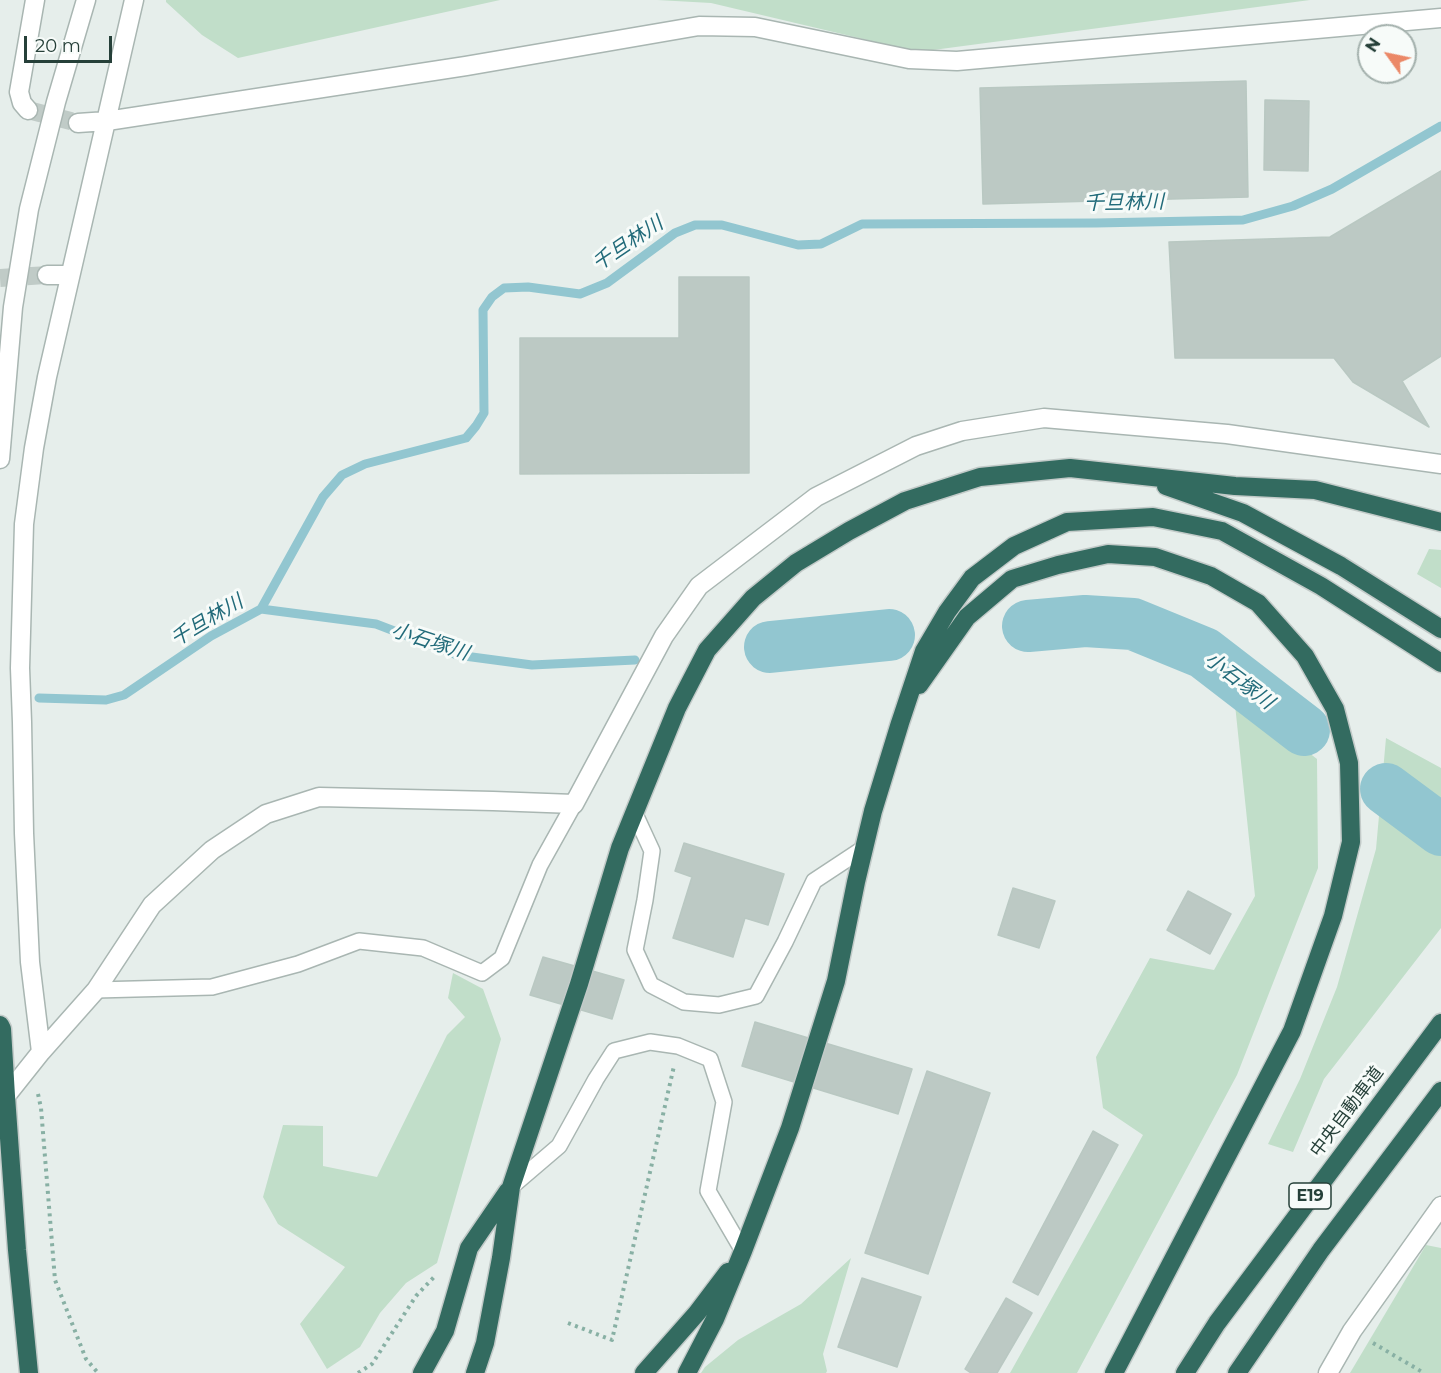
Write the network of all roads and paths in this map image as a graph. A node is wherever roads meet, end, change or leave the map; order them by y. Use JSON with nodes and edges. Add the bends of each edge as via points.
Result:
{"nodes":[{"id":1,"x":35,"y":0,"type":"edge"},
{"id":2,"x":86,"y":0,"type":"edge"},
{"id":3,"x":134,"y":0,"type":"edge"},
{"id":4,"x":1441,"y":18,"type":"edge"},
{"id":5,"x":28,"y":110,"type":"dead end"},
{"id":6,"x":107,"y":121,"type":"junction"},
{"id":7,"x":78,"y":123,"type":"tunnel mouth"},
{"id":8,"x":70,"y":274,"type":"junction"},
{"id":9,"x":47,"y":275,"type":"tunnel mouth"},
{"id":10,"x":0,"y":459,"type":"edge"},
{"id":11,"x":1441,"y":464,"type":"edge"},
{"id":12,"x":1136,"y":476,"type":"junction"},
{"id":13,"x":1441,"y":522,"type":"edge"},
{"id":14,"x":1441,"y":629,"type":"edge"},
{"id":15,"x":1441,"y":663,"type":"edge"},
{"id":16,"x":907,"y":701,"type":"junction"},
{"id":17,"x":574,"y":804,"type":"junction"},
{"id":18,"x":634,"y":812,"type":"junction"},
{"id":19,"x":864,"y":848,"type":"junction"},
{"id":20,"x":96,"y":990,"type":"junction"},
{"id":21,"x":1441,"y":1023,"type":"edge"},
{"id":22,"x":0,"y":1025,"type":"edge"},
{"id":23,"x":678,"y":1046,"type":"junction"},
{"id":24,"x":37,"y":1057,"type":"junction"},
{"id":25,"x":1441,"y":1091,"type":"edge"},
{"id":26,"x":3,"y":1102,"type":"edge"},
{"id":27,"x":511,"y":1187,"type":"junction"},
{"id":28,"x":1441,"y":1206,"type":"edge"},
{"id":29,"x":743,"y":1251,"type":"junction"},
{"id":30,"x":441,"y":1270,"type":"dead end"},
{"id":31,"x":568,"y":1323,"type":"dead end"},
{"id":32,"x":1352,"y":1331,"type":"junction"},
{"id":33,"x":29,"y":1373,"type":"edge"},
{"id":34,"x":98,"y":1373,"type":"edge"},
{"id":35,"x":358,"y":1373,"type":"edge"},
{"id":36,"x":422,"y":1373,"type":"edge"},
{"id":37,"x":475,"y":1373,"type":"edge"},
{"id":38,"x":644,"y":1373,"type":"edge"},
{"id":39,"x":687,"y":1373,"type":"edge"},
{"id":40,"x":1114,"y":1373,"type":"edge"},
{"id":41,"x":1185,"y":1373,"type":"edge"},
{"id":42,"x":1237,"y":1373,"type":"edge"},
{"id":43,"x":1328,"y":1373,"type":"edge"},
{"id":44,"x":1424,"y":1373,"type":"edge"}],
"edges":[{"from":1,"to":5,"type":"street","via":[[20,92]]},
{"from":2,"to":10,"type":"street","via":[[29,209],[13,307]]},
{"from":3,"to":6,"type":"street"},
{"from":4,"to":6,"type":"street","via":[[957,61],[909,59],[755,27],[699,26]]},
{"from":6,"to":7,"type":"street"},
{"from":6,"to":8,"type":"street"},
{"from":8,"to":9,"type":"street"},
{"from":8,"to":24,"type":"street","via":[[46,377],[24,524],[20,668]]},
{"from":11,"to":17,"type":"street","via":[[1227,434],[1044,418],[962,431],[916,446],[816,498],[699,586],[664,636]]},
{"from":12,"to":13,"type":"highway","via":[[1315,490]]},
{"from":12,"to":14,"type":"highway","via":[[1243,513],[1341,566]]},
{"from":12,"to":18,"type":"highway","via":[[1070,468],[980,477],[905,501],[796,563],[753,598],[707,650],[677,708]]},
{"from":15,"to":16,"type":"highway","via":[[1321,586],[1222,531],[1153,517],[1103,519],[1067,522],[1014,546],[972,578],[924,651]]},
{"from":16,"to":19,"type":"highway"},
{"from":16,"to":40,"type":"highway","via":[[967,617],[1012,579],[1108,554],[1155,557],[1211,576],[1258,603],[1305,656],[1335,710],[1349,763],[1351,842],[1333,916],[1292,1031]]},
{"from":17,"to":20,"type":"street","via":[[319,797],[266,814],[212,850],[152,904]]},
{"from":17,"to":20,"type":"lane","via":[[540,865],[502,958],[482,973],[423,948],[359,941],[298,964],[212,987]]},
{"from":18,"to":19,"type":"lane","via":[[652,851],[635,950],[651,985],[684,1002],[719,1005],[756,996],[814,881]]},
{"from":18,"to":27,"type":"highway"},
{"from":19,"to":29,"type":"highway","via":[[836,981],[790,1128]]},
{"from":20,"to":24,"type":"street"},
{"from":21,"to":41,"type":"highway","name":"中央自動車道","number":"E19","via":[[1217,1323]]},
{"from":22,"to":26,"type":"highway"},
{"from":23,"to":27,"type":"lane","via":[[650,1042],[614,1051],[559,1146]]},
{"from":23,"to":29,"type":"lane","via":[[710,1059],[724,1102],[708,1191]]},
{"from":23,"to":31,"type":"path","via":[[612,1340]]},
{"from":24,"to":26,"type":"street"},
{"from":24,"to":34,"type":"path","via":[[55,1280],[86,1359]]},
{"from":25,"to":42,"type":"highway","number":"E19","via":[[1321,1250]]},
{"from":26,"to":33,"type":"highway"},
{"from":27,"to":36,"type":"highway","via":[[469,1248],[445,1331]]},
{"from":27,"to":37,"type":"highway","via":[[485,1343]]},
{"from":28,"to":32,"type":"street"},
{"from":29,"to":38,"type":"highway"},
{"from":29,"to":39,"type":"highway"},
{"from":30,"to":35,"type":"path","via":[[416,1296],[372,1364]]},
{"from":32,"to":43,"type":"street"},
{"from":32,"to":44,"type":"path"}]}
